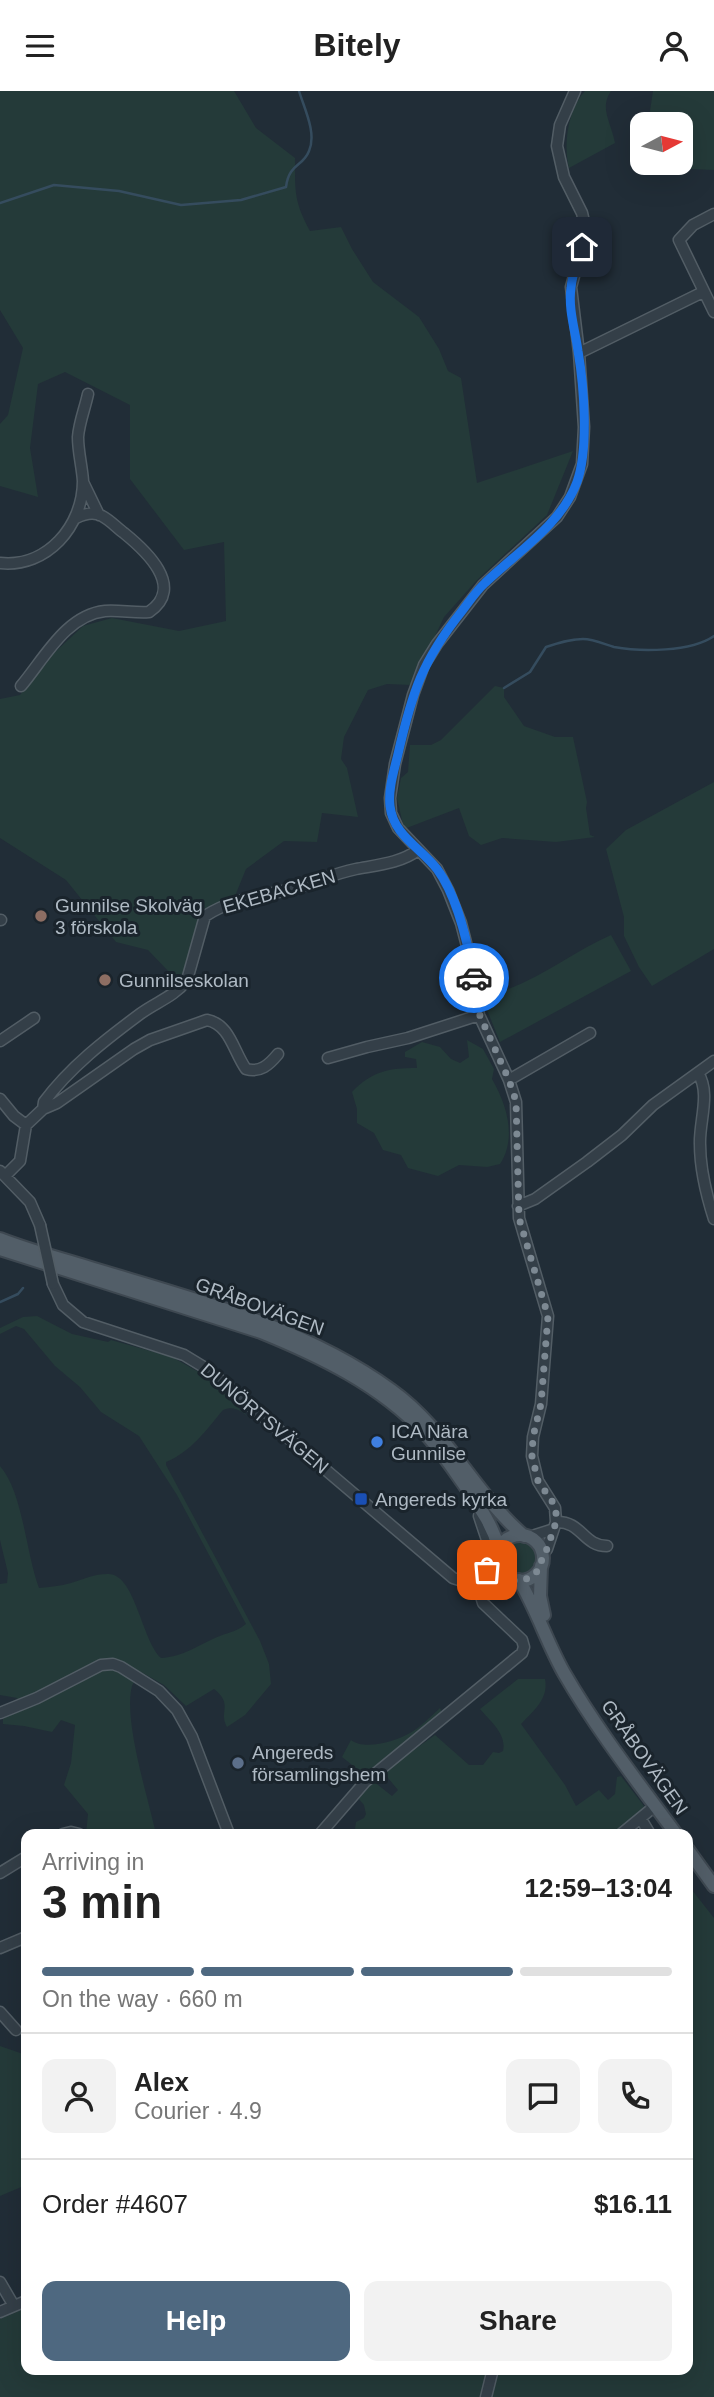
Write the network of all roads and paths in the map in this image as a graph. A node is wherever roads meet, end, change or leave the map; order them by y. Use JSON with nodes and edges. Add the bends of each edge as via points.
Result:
{"nodes":[{"id":1,"x":575,"y":91,"type":"edge"},
{"id":2,"x":714,"y":214,"type":"edge"},
{"id":3,"x":703,"y":292,"type":"junction"},
{"id":4,"x":714,"y":312,"type":"edge"},
{"id":5,"x":579,"y":353,"type":"junction"},
{"id":6,"x":88,"y":394,"type":"dead end"},
{"id":7,"x":83,"y":481,"type":"junction"},
{"id":8,"x":99,"y":515,"type":"junction"},
{"id":9,"x":76,"y":518,"type":"junction"},
{"id":10,"x":0,"y":563,"type":"edge"},
{"id":11,"x":21,"y":686,"type":"dead end"},
{"id":12,"x":418,"y":850,"type":"junction"},
{"id":13,"x":480,"y":1016,"type":"junction"},
{"id":14,"x":34,"y":1018,"type":"dead end"},
{"id":15,"x":590,"y":1033,"type":"dead end"},
{"id":16,"x":0,"y":1041,"type":"edge"},
{"id":17,"x":278,"y":1054,"type":"dead end"},
{"id":18,"x":328,"y":1058,"type":"dead end"},
{"id":19,"x":714,"y":1061,"type":"edge"},
{"id":20,"x":698,"y":1073,"type":"junction"},
{"id":21,"x":509,"y":1080,"type":"junction"},
{"id":22,"x":0,"y":1099,"type":"edge"},
{"id":23,"x":43,"y":1109,"type":"junction"},
{"id":24,"x":26,"y":1125,"type":"junction"},
{"id":25,"x":3,"y":1174,"type":"edge"},
{"id":26,"x":518,"y":1206,"type":"junction"},
{"id":27,"x":714,"y":1219,"type":"edge"},
{"id":28,"x":0,"y":1239,"type":"edge"},
{"id":29,"x":0,"y":1249,"type":"edge"},
{"id":30,"x":476,"y":1502,"type":"junction"},
{"id":31,"x":554,"y":1526,"type":"junction"},
{"id":32,"x":526,"y":1536,"type":"junction"},
{"id":33,"x":607,"y":1546,"type":"dead end"},
{"id":34,"x":498,"y":1554,"type":"junction"},
{"id":35,"x":542,"y":1561,"type":"junction"},
{"id":36,"x":487,"y":1570,"type":"junction"},
{"id":37,"x":515,"y":1580,"type":"junction"},
{"id":38,"x":480,"y":1582,"type":"junction"},
{"id":39,"x":582,"y":1702,"type":"junction"},
{"id":40,"x":0,"y":1713,"type":"edge"},
{"id":41,"x":656,"y":1806,"type":"junction"},
{"id":42,"x":641,"y":1819,"type":"junction"},
{"id":43,"x":227,"y":1829,"type":"edge"},
{"id":44,"x":324,"y":1829,"type":"edge"},
{"id":45,"x":628,"y":1829,"type":"edge"},
{"id":46,"x":647,"y":1829,"type":"edge"},
{"id":47,"x":672,"y":1829,"type":"edge"},
{"id":48,"x":693,"y":1857,"type":"edge"},
{"id":49,"x":21,"y":1860,"type":"edge"},
{"id":50,"x":0,"y":1873,"type":"edge"},
{"id":51,"x":714,"y":1887,"type":"edge"},
{"id":52,"x":21,"y":1939,"type":"edge"},
{"id":53,"x":0,"y":1948,"type":"edge"},
{"id":54,"x":0,"y":2012,"type":"edge"},
{"id":55,"x":16,"y":2030,"type":"dead end"},
{"id":56,"x":0,"y":2282,"type":"edge"},
{"id":57,"x":21,"y":2303,"type":"edge"},
{"id":58,"x":14,"y":2306,"type":"junction"},
{"id":59,"x":0,"y":2312,"type":"edge"},
{"id":60,"x":491,"y":2375,"type":"edge"},
{"id":61,"x":485,"y":2397,"type":"edge"}],
"edges":[{"from":1,"to":5,"type":"street","via":[[560,125],[557,146],[584,226],[570,287]]},
{"from":2,"to":3,"type":"street","via":[[680,240]]},
{"from":3,"to":4,"type":"street"},
{"from":3,"to":5,"type":"street"},
{"from":5,"to":12,"type":"street","via":[[584,440],[582,464],[570,497],[557,517],[483,585],[437,644],[413,695],[390,798],[398,828]]},
{"from":6,"to":7,"type":"street","via":[[78,434]]},
{"from":7,"to":8,"type":"street"},
{"from":7,"to":9,"type":"street"},
{"from":8,"to":9,"type":"street"},
{"from":8,"to":11,"type":"street","via":[[150,556],[163,579],[162,596],[149,612],[103,611],[80,621],[60,637]]},
{"from":9,"to":10,"type":"street","via":[[56,544],[34,559]]},
{"from":12,"to":13,"type":"street","via":[[437,869],[461,923]]},
{"from":12,"to":23,"type":"street","name":"EKEBACKEN","via":[[384,864],[251,897],[205,916],[187,979],[169,998],[153,1004],[75,1066]]},
{"from":13,"to":18,"type":"street"},
{"from":13,"to":21,"type":"street"},
{"from":14,"to":16,"type":"street"},
{"from":15,"to":21,"type":"street"},
{"from":17,"to":23,"type":"street","via":[[264,1067],[246,1069],[220,1026],[203,1020],[134,1049]]},
{"from":19,"to":20,"type":"street"},
{"from":20,"to":26,"type":"street","via":[[587,1162]]},
{"from":20,"to":27,"type":"street","via":[[704,1087],[699,1144],[702,1174]]},
{"from":21,"to":26,"type":"street","via":[[516,1101]]},
{"from":22,"to":24,"type":"street"},
{"from":23,"to":24,"type":"street"},
{"from":24,"to":25,"type":"street","via":[[20,1161]]},
{"from":25,"to":38,"type":"street","name":"DUNÖRTSVÄGEN","bridge":true,"via":[[30,1202],[63,1305],[83,1322],[184,1355],[207,1369],[442,1570],[464,1583]]},
{"from":26,"to":31,"type":"street","via":[[548,1316],[532,1456],[538,1481],[555,1508]]},
{"from":28,"to":32,"type":"main road","name":"GRÅBOVÄGEN","via":[[248,1317],[341,1358],[414,1409],[494,1508]]},
{"from":29,"to":30,"type":"main road","name":"GRÅBOVÄGEN","via":[[261,1332],[321,1359],[408,1416]]},
{"from":30,"to":34,"type":"main road","name":"GRÅBOVÄGEN","via":[[494,1530]]},
{"from":30,"to":36,"type":"street","via":[[487,1541]]},
{"from":31,"to":32,"type":"street"},
{"from":31,"to":33,"type":"street","via":[[570,1523],[592,1543]]},
{"from":31,"to":35,"type":"street"},
{"from":32,"to":34,"type":"main road","via":[[507,1539]]},
{"from":32,"to":35,"type":"main road","via":[[538,1545]]},
{"from":34,"to":36,"type":"street"},
{"from":34,"to":37,"type":"main road","via":[[500,1570]]},
{"from":35,"to":37,"type":"main road","via":[[534,1575]]},
{"from":35,"to":39,"type":"main road","name":"GRÅBOVÄGEN","via":[[541,1606]]},
{"from":36,"to":38,"type":"street"},
{"from":37,"to":38,"type":"street","name":"DUNÖRTSVÄGEN"},
{"from":37,"to":39,"type":"main road","name":"GRÅBOVÄGEN","via":[[530,1599]]},
{"from":38,"to":44,"type":"street","via":[[483,1603],[522,1640],[522,1653],[365,1782]]},
{"from":39,"to":41,"type":"main road","name":"GRÅBOVÄGEN"},
{"from":40,"to":43,"type":"street","via":[[100,1665],[121,1667],[159,1691],[177,1710]]},
{"from":41,"to":42,"type":"street"},
{"from":41,"to":47,"type":"main road","name":"GRÅBOVÄGEN"},
{"from":42,"to":45,"type":"street"},
{"from":42,"to":46,"type":"street"},
{"from":48,"to":51,"type":"main road"},
{"from":49,"to":50,"type":"street"},
{"from":52,"to":53,"type":"street"},
{"from":54,"to":55,"type":"street"},
{"from":56,"to":58,"type":"street"},
{"from":57,"to":58,"type":"street"},
{"from":58,"to":59,"type":"street"},
{"from":60,"to":61,"type":"street"}]}
